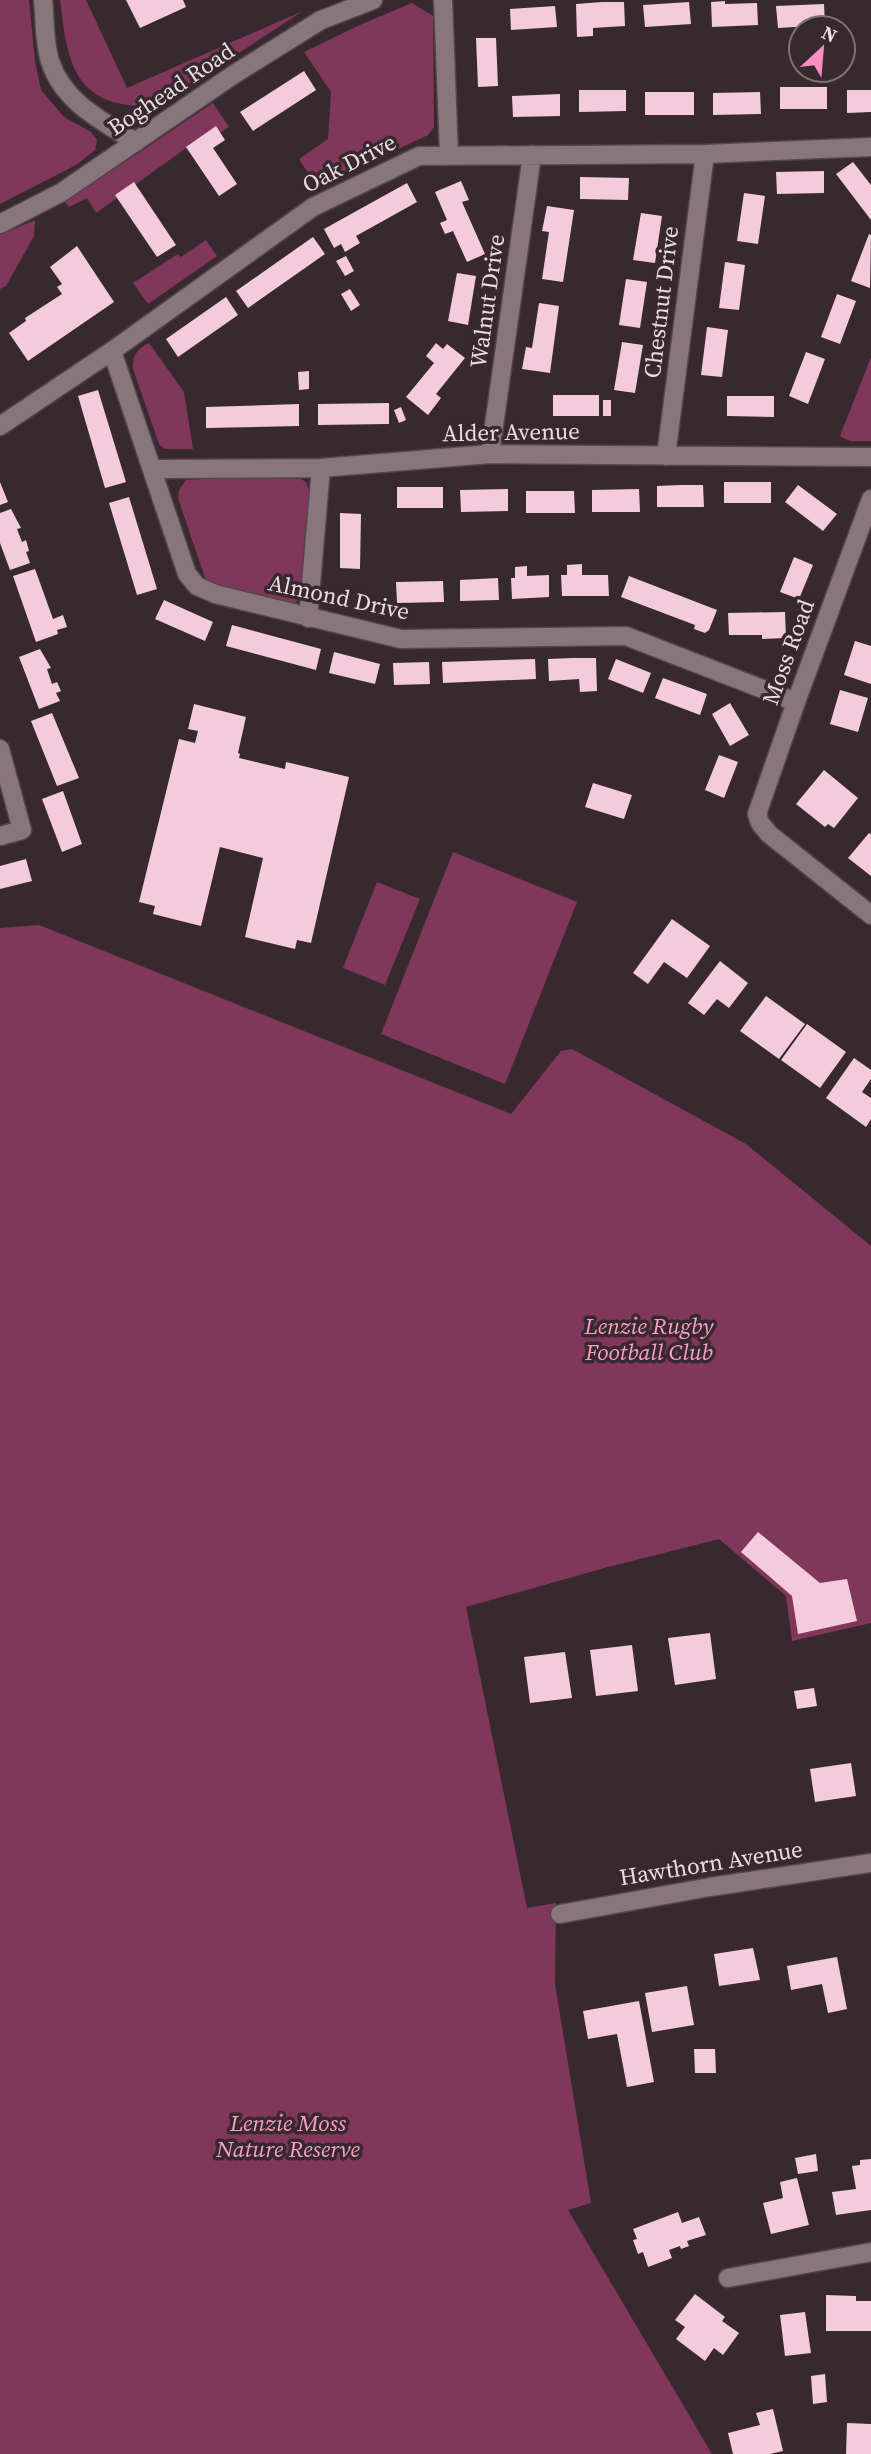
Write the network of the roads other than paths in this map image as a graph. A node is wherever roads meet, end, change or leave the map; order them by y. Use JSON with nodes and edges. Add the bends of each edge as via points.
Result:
{"nodes":[{"id":1,"x":43,"y":0,"type":"edge"},
{"id":2,"x":373,"y":0,"type":"edge"},
{"id":3,"x":443,"y":0,"type":"edge"},
{"id":4,"x":136,"y":142,"type":"junction"},
{"id":5,"x":871,"y":147,"type":"edge"},
{"id":6,"x":705,"y":154,"type":"junction"},
{"id":7,"x":449,"y":155,"type":"junction"},
{"id":8,"x":532,"y":155,"type":"junction"},
{"id":9,"x":0,"y":224,"type":"edge"},
{"id":10,"x":113,"y":351,"type":"junction"},
{"id":11,"x":0,"y":426,"type":"edge"},
{"id":12,"x":490,"y":454,"type":"junction"},
{"id":13,"x":666,"y":456,"type":"junction"},
{"id":14,"x":871,"y":457,"type":"edge"},
{"id":15,"x":321,"y":468,"type":"junction"},
{"id":16,"x":153,"y":469,"type":"junction"},
{"id":17,"x":871,"y":499,"type":"edge"},
{"id":18,"x":308,"y":618,"type":"junction"},
{"id":19,"x":796,"y":702,"type":"junction"},
{"id":20,"x":0,"y":749,"type":"edge"},
{"id":21,"x":0,"y":836,"type":"edge"},
{"id":22,"x":871,"y":915,"type":"edge"},
{"id":23,"x":871,"y":1863,"type":"edge"},
{"id":24,"x":560,"y":1914,"type":"dead end"},
{"id":25,"x":871,"y":2252,"type":"edge"},
{"id":26,"x":728,"y":2278,"type":"dead end"}],
"edges":[{"from":1,"to":4,"type":"street","via":[[49,59],[62,88],[87,111]]},
{"from":2,"to":4,"type":"street","name":"Boghead Road","via":[[321,20]]},
{"from":3,"to":7,"type":"street"},
{"from":4,"to":9,"type":"street","name":"Boghead Road","via":[[62,192]]},
{"from":5,"to":6,"type":"street","name":"Oak Drive"},
{"from":6,"to":8,"type":"street","name":"Oak Drive"},
{"from":6,"to":13,"type":"street","name":"Chestnut Drive"},
{"from":7,"to":8,"type":"street","name":"Oak Drive"},
{"from":7,"to":10,"type":"street","name":"Oak Drive","via":[[419,156],[313,207]]},
{"from":8,"to":12,"type":"street","name":"Walnut Drive"},
{"from":10,"to":11,"type":"street","name":"Oak Drive"},
{"from":10,"to":16,"type":"street","name":"Almond Drive"},
{"from":12,"to":13,"type":"street","name":"Alder Avenue"},
{"from":12,"to":15,"type":"street","name":"Alder Avenue"},
{"from":13,"to":14,"type":"street","name":"Alder Avenue"},
{"from":15,"to":16,"type":"street","name":"Alder Avenue"},
{"from":15,"to":18,"type":"street"},
{"from":16,"to":18,"type":"street","name":"Almond Drive","via":[[187,574],[197,586]]},
{"from":17,"to":19,"type":"street","name":"Moss Road"},
{"from":18,"to":19,"type":"street","name":"Almond Drive","via":[[401,639],[626,636]]},
{"from":19,"to":22,"type":"street","name":"Moss Road","via":[[760,803],[760,823]]},
{"from":20,"to":21,"type":"street","via":[[22,830]]},
{"from":23,"to":24,"type":"street","name":"Hawthorn Avenue"},
{"from":25,"to":26,"type":"street"}]}
